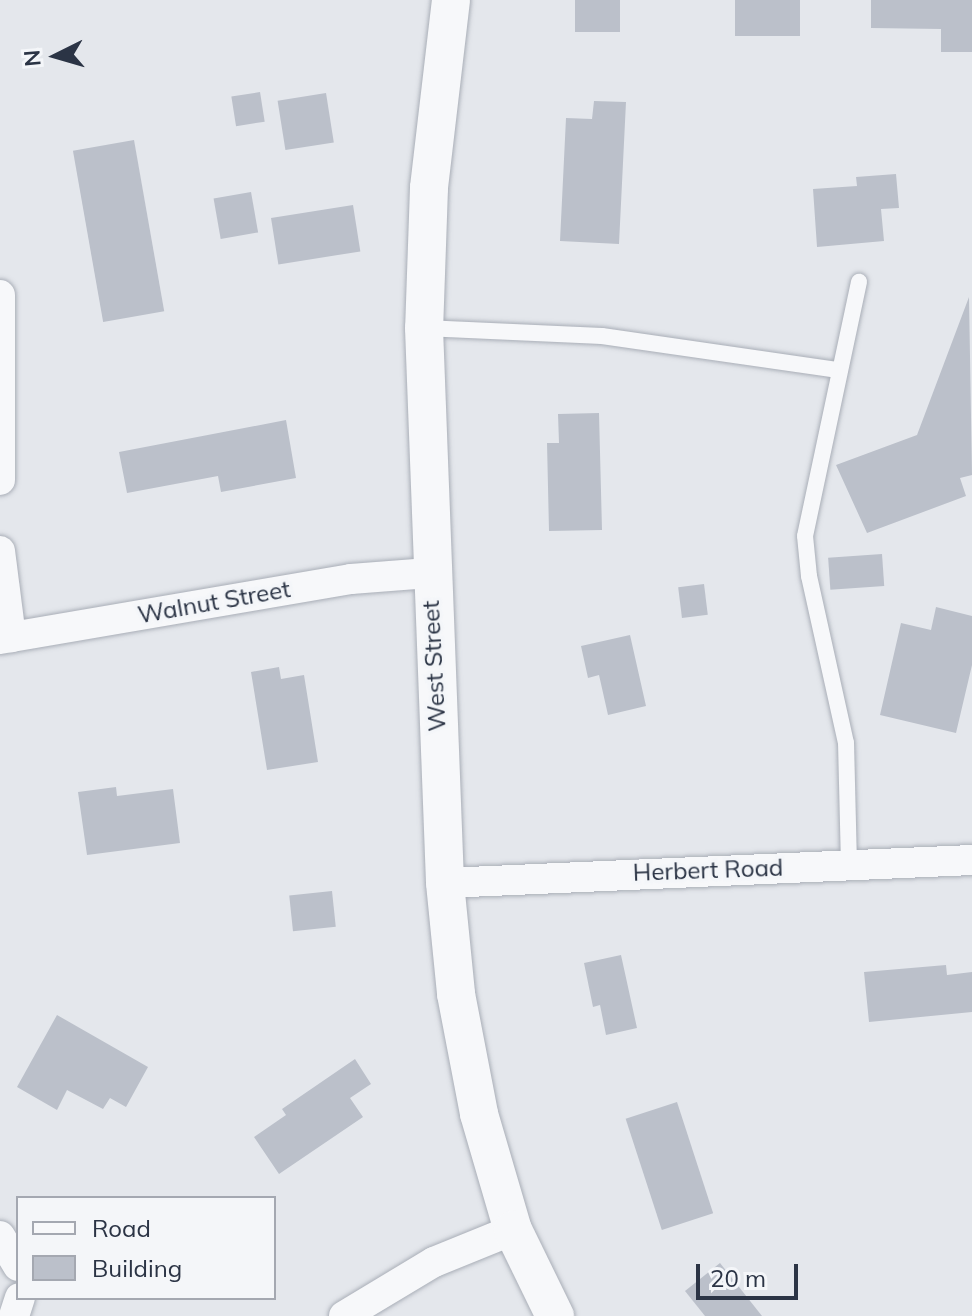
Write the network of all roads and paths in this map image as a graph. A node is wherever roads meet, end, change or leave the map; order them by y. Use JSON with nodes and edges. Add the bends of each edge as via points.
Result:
{"nodes":[{"id":1,"x":451,"y":0,"type":"edge"},
{"id":2,"x":859,"y":282,"type":"dead end"},
{"id":3,"x":0,"y":295,"type":"edge"},
{"id":4,"x":424,"y":328,"type":"junction"},
{"id":5,"x":839,"y":370,"type":"junction"},
{"id":6,"x":0,"y":480,"type":"edge"},
{"id":7,"x":0,"y":551,"type":"edge"},
{"id":8,"x":429,"y":573,"type":"junction"},
{"id":9,"x":6,"y":638,"type":"edge"},
{"id":10,"x":972,"y":860,"type":"edge"},
{"id":11,"x":849,"y":865,"type":"junction"},
{"id":12,"x":445,"y":883,"type":"junction"},
{"id":13,"x":513,"y":1230,"type":"junction"},
{"id":14,"x":0,"y":1236,"type":"edge"},
{"id":15,"x":16,"y":1263,"type":"edge"},
{"id":16,"x":344,"y":1316,"type":"edge"},
{"id":17,"x":555,"y":1316,"type":"edge"}],
"edges":[{"from":1,"to":4,"type":"street","name":"West Street","via":[[429,188]]},
{"from":2,"to":5,"type":"lane"},
{"from":3,"to":6,"type":"street"},
{"from":4,"to":5,"type":"lane","via":[[602,336]]},
{"from":4,"to":8,"type":"street","name":"West Street"},
{"from":5,"to":11,"type":"lane","via":[[807,515],[805,556],[842,719]]},
{"from":7,"to":9,"type":"street"},
{"from":8,"to":9,"type":"street","name":"Walnut Street","via":[[351,579]]},
{"from":8,"to":12,"type":"street","name":"West Street"},
{"from":10,"to":11,"type":"street","name":"Herbert Road"},
{"from":11,"to":12,"type":"street","name":"Herbert Road"},
{"from":12,"to":13,"type":"street","name":"West Street","via":[[470,1071]]},
{"from":13,"to":16,"type":"street","via":[[434,1262]]},
{"from":13,"to":17,"type":"street","name":"West Street"},
{"from":14,"to":15,"type":"street"}]}
